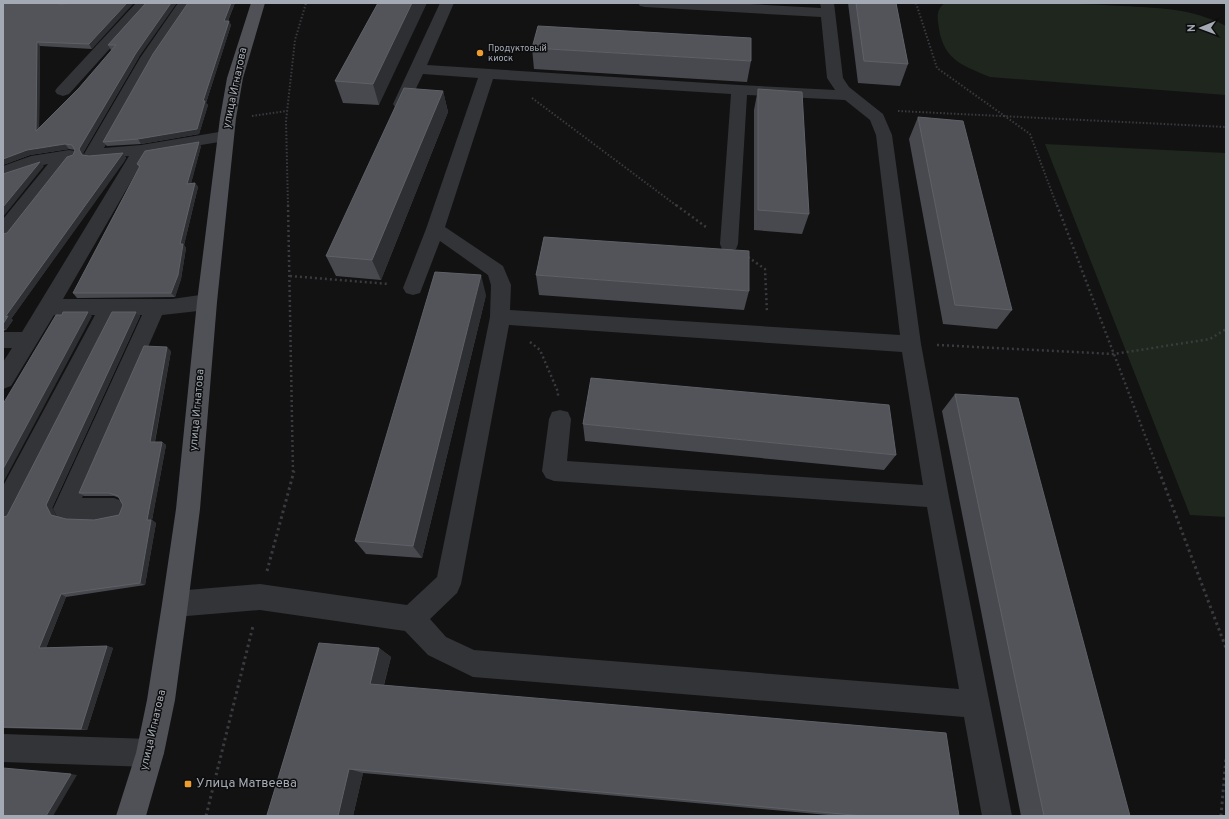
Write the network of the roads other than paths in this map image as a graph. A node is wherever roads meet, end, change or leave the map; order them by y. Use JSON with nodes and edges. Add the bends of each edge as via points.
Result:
{"nodes":[{"id":1,"x":62,"y":3,"type":"edge"},
{"id":2,"x":77,"y":3,"type":"edge"},
{"id":3,"x":144,"y":3,"type":"edge"},
{"id":4,"x":185,"y":3,"type":"edge"},
{"id":5,"x":258,"y":3,"type":"edge"},
{"id":6,"x":447,"y":3,"type":"edge"},
{"id":7,"x":645,"y":3,"type":"edge"},
{"id":8,"x":712,"y":5,"type":"edge"},
{"id":9,"x":828,"y":8,"type":"edge"},
{"id":10,"x":418,"y":69,"type":"junction"},
{"id":11,"x":495,"y":75,"type":"junction"},
{"id":12,"x":739,"y":90,"type":"junction"},
{"id":13,"x":63,"y":91,"type":"dead end"},
{"id":14,"x":857,"y":102,"type":"junction"},
{"id":15,"x":401,"y":104,"type":"edge"},
{"id":16,"x":225,"y":136,"type":"junction"},
{"id":17,"x":141,"y":150,"type":"junction"},
{"id":18,"x":92,"y":154,"type":"junction"},
{"id":19,"x":64,"y":156,"type":"junction"},
{"id":20,"x":3,"y":172,"type":"edge"},
{"id":21,"x":435,"y":228,"type":"junction"},
{"id":22,"x":3,"y":231,"type":"edge"},
{"id":23,"x":729,"y":244,"type":"road end"},
{"id":24,"x":413,"y":288,"type":"dead end"},
{"id":25,"x":207,"y":302,"type":"junction"},
{"id":26,"x":48,"y":307,"type":"junction"},
{"id":27,"x":109,"y":307,"type":"junction"},
{"id":28,"x":155,"y":307,"type":"junction"},
{"id":29,"x":500,"y":317,"type":"junction"},
{"id":30,"x":3,"y":340,"type":"edge"},
{"id":31,"x":28,"y":340,"type":"junction"},
{"id":32,"x":911,"y":344,"type":"junction"},
{"id":33,"x":3,"y":380,"type":"edge"},
{"id":34,"x":560,"y":419,"type":"road end"},
{"id":35,"x":937,"y":496,"type":"junction"},
{"id":36,"x":114,"y":509,"type":"dead end"},
{"id":37,"x":3,"y":510,"type":"edge"},
{"id":38,"x":175,"y":604,"type":"junction"},
{"id":39,"x":412,"y":619,"type":"junction"},
{"id":40,"x":976,"y":704,"type":"junction"},
{"id":41,"x":3,"y":748,"type":"edge"},
{"id":42,"x":150,"y":753,"type":"junction"},
{"id":43,"x":131,"y":816,"type":"edge"},
{"id":44,"x":997,"y":816,"type":"edge"}],
"edges":[{"from":1,"to":2,"type":"lane"},
{"from":3,"to":13,"type":"lane"},
{"from":4,"to":18,"type":"lane","via":[[142,65]]},
{"from":5,"to":16,"type":"main road","name":"улица Игнатова","via":[[236,78]]},
{"from":6,"to":10,"type":"lane"},
{"from":7,"to":8,"type":"lane"},
{"from":8,"to":9,"type":"lane"},
{"from":9,"to":14,"type":"lane","via":[[835,78],[843,90]]},
{"from":10,"to":11,"type":"lane"},
{"from":10,"to":15,"type":"lane"},
{"from":11,"to":12,"type":"lane"},
{"from":11,"to":21,"type":"lane"},
{"from":12,"to":14,"type":"lane"},
{"from":12,"to":23,"type":"lane"},
{"from":14,"to":32,"type":"lane","via":[[877,118],[884,135]]},
{"from":16,"to":17,"type":"lane"},
{"from":16,"to":25,"type":"main road","name":"улица Игнатова"},
{"from":17,"to":18,"type":"lane"},
{"from":17,"to":26,"type":"lane"},
{"from":18,"to":19,"type":"lane"},
{"from":19,"to":20,"type":"lane","via":[[31,162]]},
{"from":19,"to":22,"type":"lane"},
{"from":21,"to":24,"type":"lane"},
{"from":21,"to":29,"type":"lane","via":[[496,271],[501,285]]},
{"from":25,"to":28,"type":"lane"},
{"from":25,"to":38,"type":"main road","name":"улица Игнатова","via":[[188,508]]},
{"from":26,"to":27,"type":"lane"},
{"from":26,"to":31,"type":"lane"},
{"from":27,"to":28,"type":"lane"},
{"from":27,"to":37,"type":"lane"},
{"from":28,"to":36,"type":"lane","via":[[65,509]]},
{"from":29,"to":32,"type":"lane"},
{"from":29,"to":39,"type":"lane","via":[[448,584]]},
{"from":30,"to":31,"type":"lane"},
{"from":31,"to":33,"type":"lane"},
{"from":32,"to":35,"type":"lane"},
{"from":34,"to":35,"type":"lane","via":[[554,471]]},
{"from":35,"to":40,"type":"lane"},
{"from":38,"to":39,"type":"lane","via":[[260,597]]},
{"from":38,"to":42,"type":"main road","name":"улица Игнатова","via":[[161,700]]},
{"from":39,"to":40,"type":"lane","via":[[437,646],[473,663]]},
{"from":40,"to":44,"type":"lane"},
{"from":41,"to":42,"type":"lane"},
{"from":42,"to":43,"type":"main road","name":"улица Игнатова"}]}
